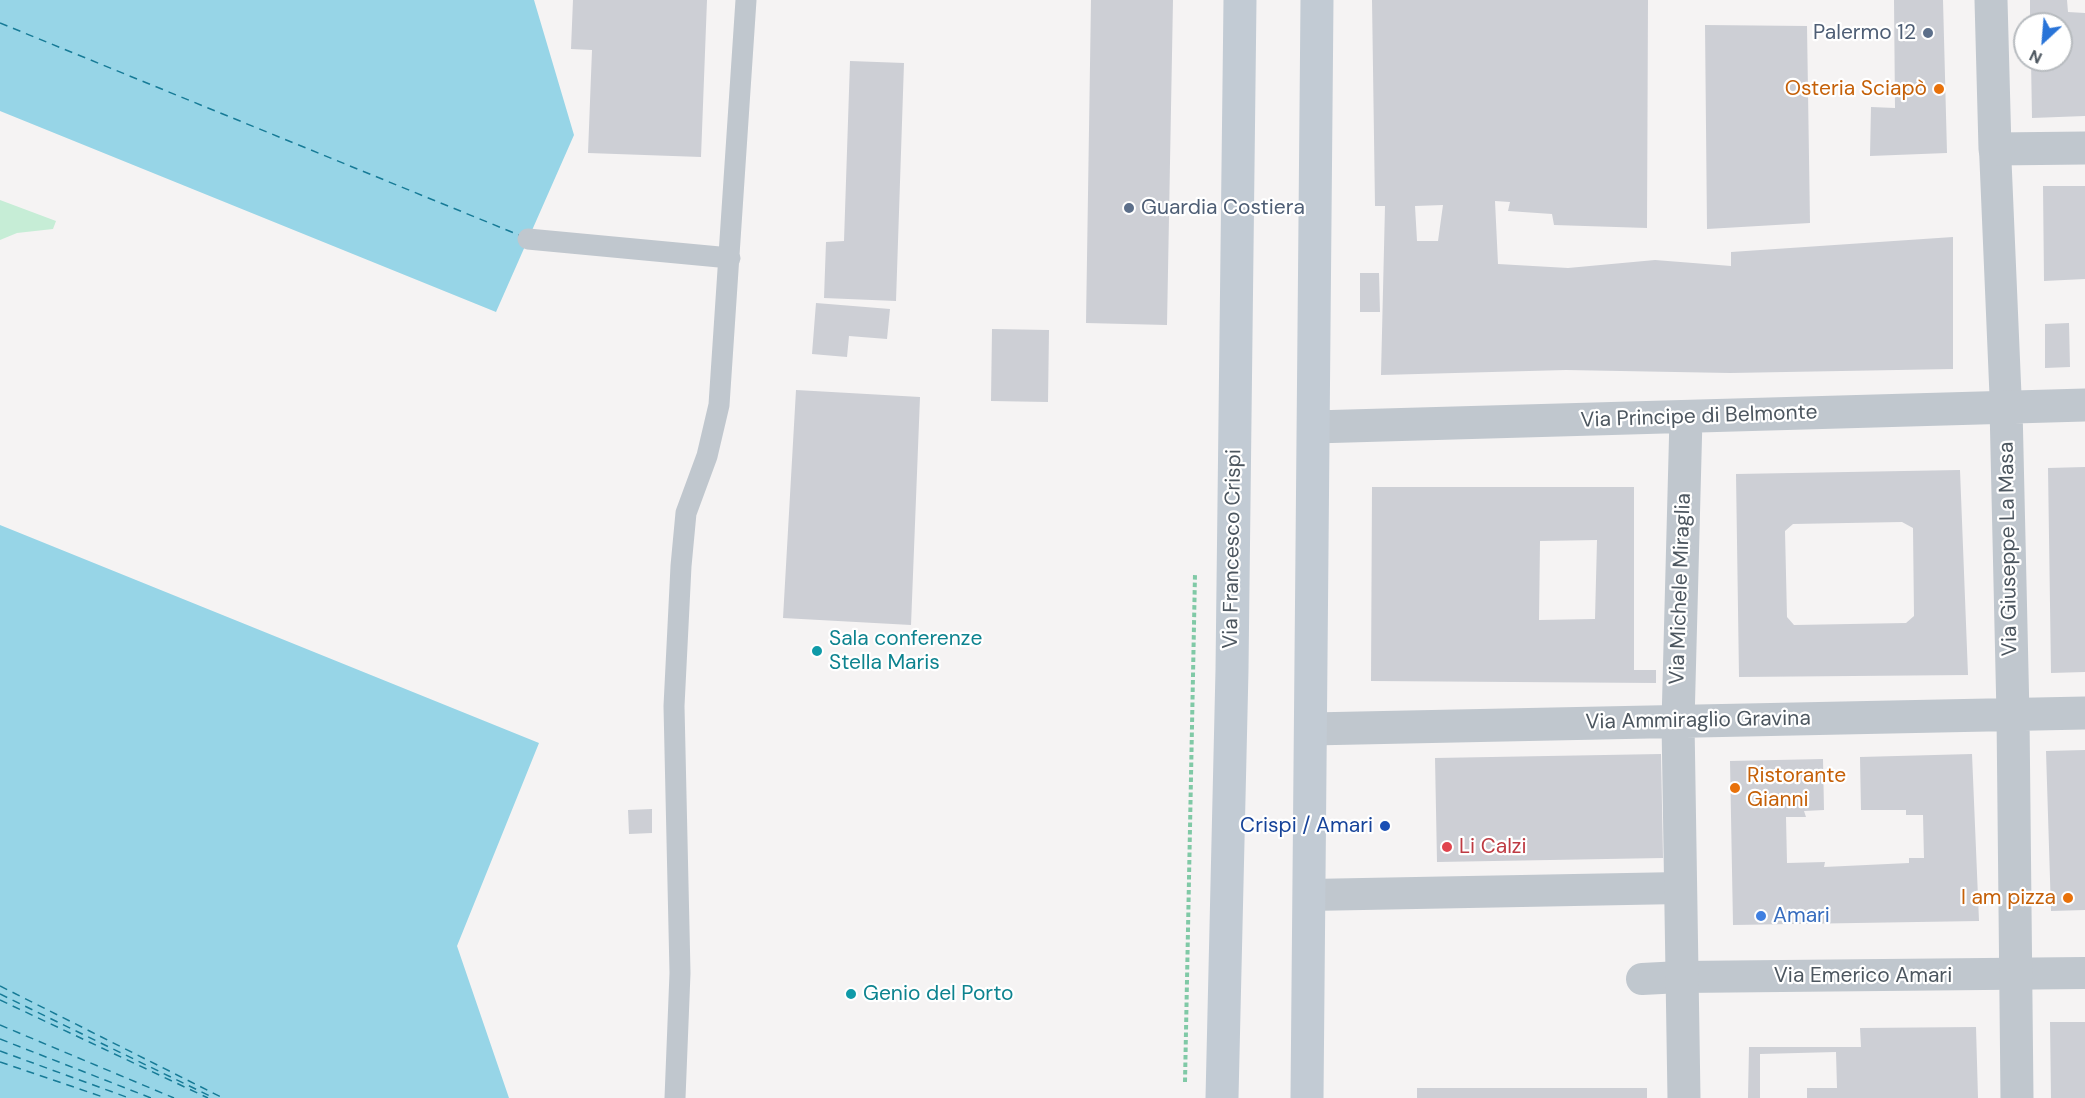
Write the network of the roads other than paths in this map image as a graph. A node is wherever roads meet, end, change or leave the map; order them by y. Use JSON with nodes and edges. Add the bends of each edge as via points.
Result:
{"nodes":[{"id":1,"x":746,"y":0,"type":"edge"},
{"id":2,"x":1240,"y":0,"type":"edge"},
{"id":3,"x":1317,"y":0,"type":"edge"},
{"id":4,"x":1991,"y":0,"type":"edge"},
{"id":5,"x":2085,"y":148,"type":"edge"},
{"id":6,"x":1995,"y":149,"type":"junction"},
{"id":7,"x":528,"y":239,"type":"dead end"},
{"id":8,"x":730,"y":258,"type":"junction"},
{"id":9,"x":2085,"y":405,"type":"edge"},
{"id":10,"x":2006,"y":407,"type":"junction"},
{"id":11,"x":1686,"y":418,"type":"junction"},
{"id":12,"x":1314,"y":428,"type":"junction"},
{"id":13,"x":2085,"y":713,"type":"edge"},
{"id":14,"x":2013,"y":715,"type":"junction"},
{"id":15,"x":1678,"y":722,"type":"junction"},
{"id":16,"x":1311,"y":729,"type":"junction"},
{"id":17,"x":1680,"y":888,"type":"junction"},
{"id":18,"x":1310,"y":895,"type":"junction"},
{"id":19,"x":2085,"y":973,"type":"edge"},
{"id":20,"x":2015,"y":975,"type":"junction"},
{"id":21,"x":1681,"y":977,"type":"junction"},
{"id":22,"x":1642,"y":979,"type":"dead end"},
{"id":23,"x":675,"y":1098,"type":"edge"},
{"id":24,"x":1222,"y":1098,"type":"edge"},
{"id":25,"x":1307,"y":1098,"type":"edge"},
{"id":26,"x":1684,"y":1098,"type":"edge"},
{"id":27,"x":2017,"y":1098,"type":"edge"}],
"edges":[{"from":1,"to":8,"type":"lane"},
{"from":2,"to":24,"type":"main road","name":"Via Francesco Crispi"},
{"from":3,"to":12,"type":"main road"},
{"from":4,"to":6,"type":"street","name":"Via Giuseppe La Masa"},
{"from":5,"to":6,"type":"street"},
{"from":6,"to":10,"type":"street","name":"Via Giuseppe La Masa"},
{"from":7,"to":8,"type":"lane"},
{"from":8,"to":23,"type":"lane","via":[[719,405],[707,456],[686,513],[681,566],[674,706],[680,973]]},
{"from":9,"to":10,"type":"street","name":"Via Principe di Belmonte"},
{"from":10,"to":11,"type":"street","name":"Via Principe di Belmonte"},
{"from":10,"to":14,"type":"street","name":"Via Giuseppe La Masa"},
{"from":11,"to":12,"type":"street","name":"Via Principe di Belmonte"},
{"from":11,"to":15,"type":"street","name":"Via Michele Miraglia"},
{"from":12,"to":16,"type":"main road"},
{"from":13,"to":14,"type":"street","name":"Via Ammiraglio Gravina"},
{"from":14,"to":15,"type":"street","name":"Via Ammiraglio Gravina"},
{"from":14,"to":20,"type":"street","name":"Via Giuseppe La Masa"},
{"from":15,"to":16,"type":"street","name":"Via Ammiraglio Gravina"},
{"from":15,"to":17,"type":"street","name":"Via Michele Miraglia"},
{"from":16,"to":18,"type":"main road"},
{"from":17,"to":18,"type":"street"},
{"from":17,"to":21,"type":"street","name":"Via Michele Miraglia"},
{"from":18,"to":25,"type":"main road"},
{"from":19,"to":20,"type":"street","name":"Via Emerico Amari"},
{"from":20,"to":21,"type":"street","name":"Via Emerico Amari"},
{"from":20,"to":27,"type":"street","name":"Via Giuseppe La Masa"},
{"from":21,"to":22,"type":"street","name":"Via Emerico Amari"},
{"from":21,"to":26,"type":"street","name":"Via Michele Miraglia"}]}
